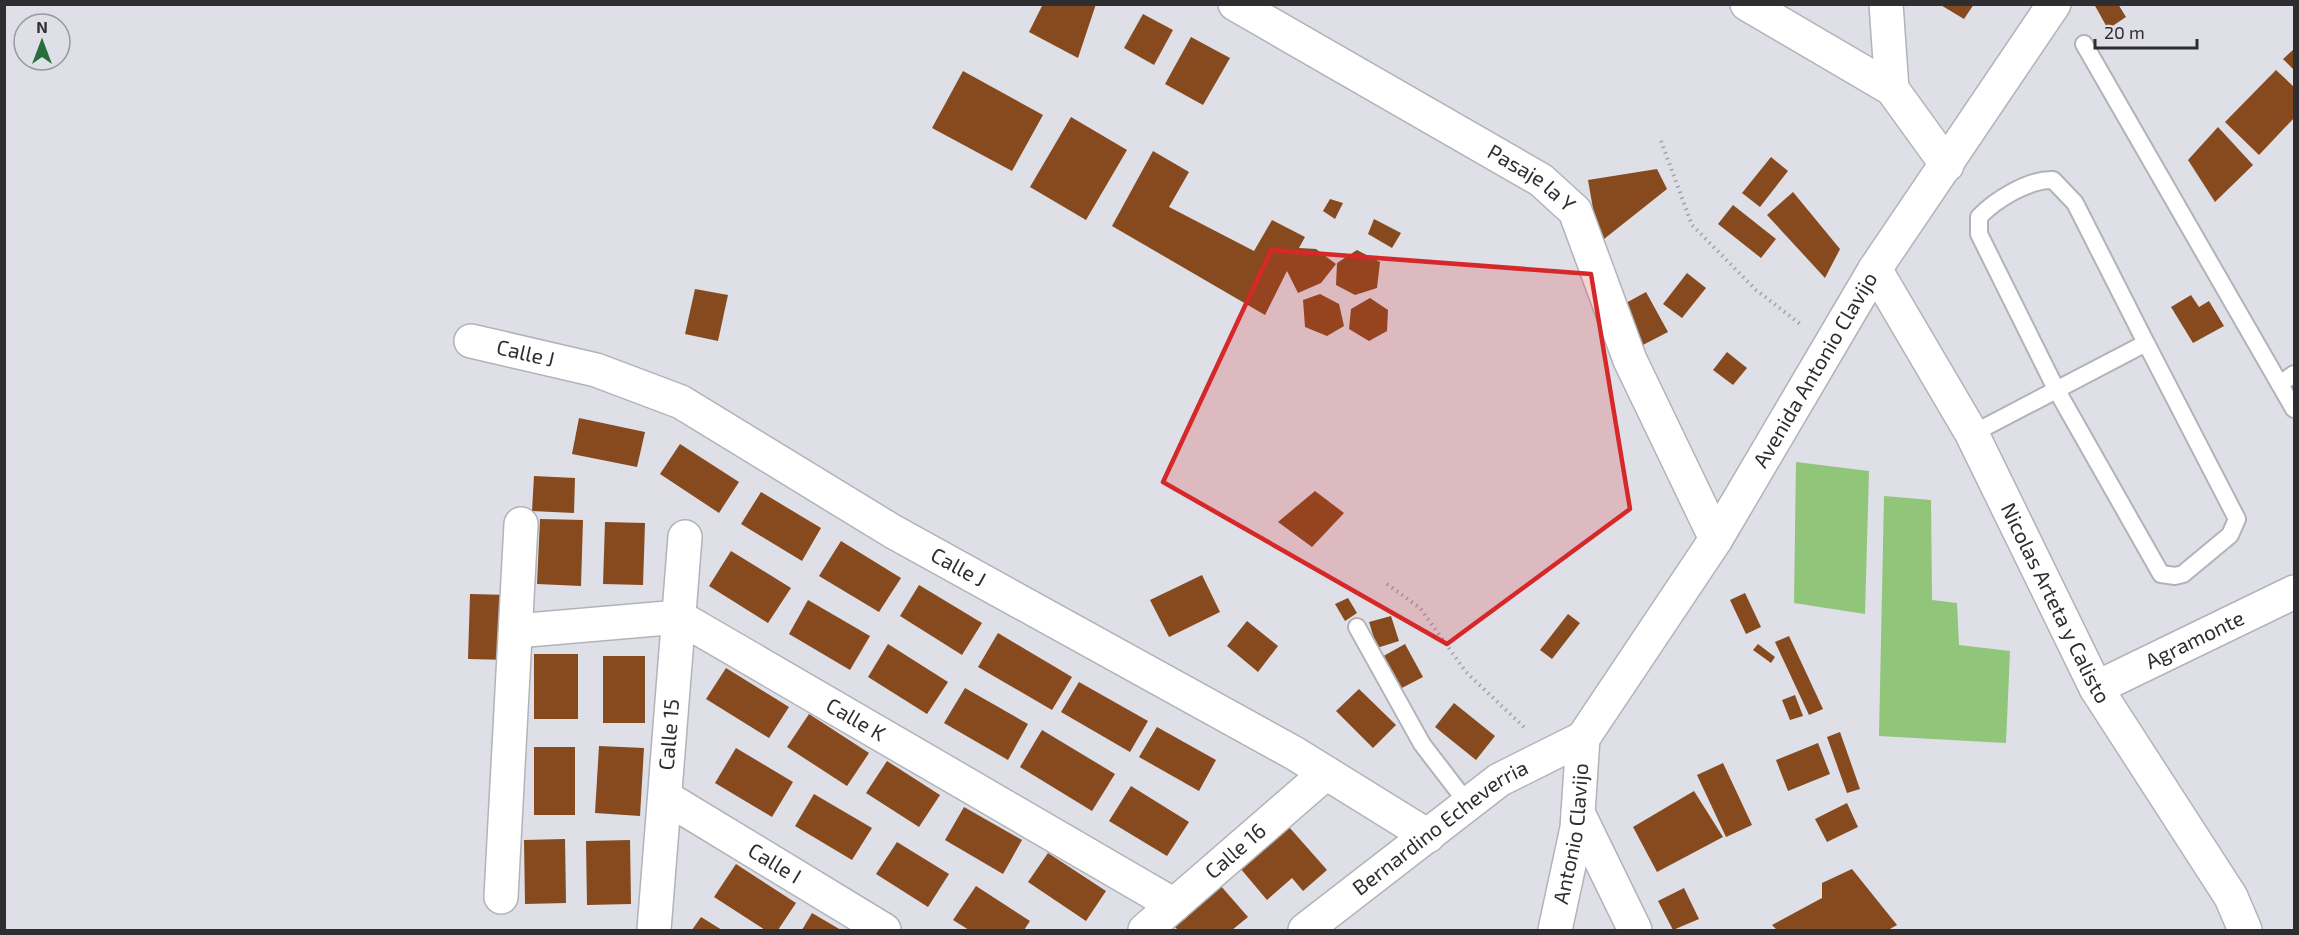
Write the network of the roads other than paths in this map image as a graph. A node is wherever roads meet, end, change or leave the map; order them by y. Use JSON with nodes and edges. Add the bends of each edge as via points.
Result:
{"nodes":[{"id":1,"x":1235,"y":4,"type":"edge"},
{"id":2,"x":1747,"y":4,"type":"edge"},
{"id":3,"x":1886,"y":4,"type":"edge"},
{"id":4,"x":2054,"y":4,"type":"edge"},
{"id":5,"x":2084,"y":44,"type":"dead end"},
{"id":6,"x":1892,"y":89,"type":"junction"},
{"id":7,"x":1947,"y":165,"type":"junction"},
{"id":8,"x":1875,"y":270,"type":"junction"},
{"id":9,"x":471,"y":341,"type":"dead end"},
{"id":10,"x":2146,"y":343,"type":"junction"},
{"id":11,"x":2295,"y":374,"type":"edge"},
{"id":12,"x":2280,"y":384,"type":"junction"},
{"id":13,"x":2056,"y":389,"type":"junction"},
{"id":14,"x":2295,"y":409,"type":"edge"},
{"id":15,"x":1972,"y":434,"type":"junction"},
{"id":16,"x":521,"y":524,"type":"dead end"},
{"id":17,"x":685,"y":537,"type":"dead end"},
{"id":18,"x":1716,"y":539,"type":"junction"},
{"id":19,"x":2295,"y":592,"type":"edge"},
{"id":20,"x":679,"y":617,"type":"junction"},
{"id":21,"x":1357,"y":627,"type":"dead end"},
{"id":22,"x":516,"y":631,"type":"junction"},
{"id":23,"x":2096,"y":688,"type":"junction"},
{"id":24,"x":1583,"y":738,"type":"junction"},
{"id":25,"x":1326,"y":773,"type":"junction"},
{"id":26,"x":664,"y":797,"type":"junction"},
{"id":27,"x":1468,"y":804,"type":"junction"},
{"id":28,"x":1578,"y":813,"type":"junction"},
{"id":29,"x":1428,"y":836,"type":"junction"},
{"id":30,"x":501,"y":897,"type":"dead end"},
{"id":31,"x":1174,"y":905,"type":"junction"},
{"id":32,"x":654,"y":930,"type":"edge"},
{"id":33,"x":884,"y":930,"type":"edge"},
{"id":34,"x":1145,"y":930,"type":"edge"},
{"id":35,"x":1305,"y":930,"type":"edge"},
{"id":36,"x":1556,"y":930,"type":"edge"},
{"id":37,"x":1635,"y":930,"type":"edge"},
{"id":38,"x":2245,"y":930,"type":"edge"}],
"edges":[{"from":1,"to":18,"type":"street","name":"Pasaje la Y","via":[[1541,180],[1575,211],[1630,360]]},
{"from":2,"to":6,"type":"street"},
{"from":3,"to":6,"type":"street"},
{"from":4,"to":7,"type":"street","name":"Avenida Antonio Clavijo"},
{"from":5,"to":12,"type":"lane"},
{"from":6,"to":7,"type":"street"},
{"from":7,"to":8,"type":"street","name":"Avenida Antonio Clavijo"},
{"from":8,"to":15,"type":"street","name":"Nicolas Arteta y Calisto"},
{"from":8,"to":18,"type":"street","name":"Avenida Antonio Clavijo"},
{"from":9,"to":25,"type":"street","name":"Calle J","via":[[596,370],[681,402],[892,531]]},
{"from":10,"to":13,"type":"lane"},
{"from":10,"to":13,"type":"lane","via":[[2065,189],[2054,180],[2042,180],[1990,205],[1978,217],[1978,234]]},
{"from":10,"to":13,"type":"lane","via":[[2237,519],[2230,535],[2182,574],[2161,574]]},
{"from":11,"to":12,"type":"lane"},
{"from":12,"to":14,"type":"lane"},
{"from":13,"to":15,"type":"lane"},
{"from":15,"to":23,"type":"street","name":"Nicolas Arteta y Calisto"},
{"from":16,"to":22,"type":"street"},
{"from":17,"to":20,"type":"street","name":"Calle 15"},
{"from":18,"to":24,"type":"street","name":"Avenida Antonio Clavijo"},
{"from":19,"to":23,"type":"street","name":"Agramonte"},
{"from":20,"to":22,"type":"street"},
{"from":20,"to":26,"type":"street","name":"Calle 15"},
{"from":20,"to":31,"type":"street","name":"Calle K"},
{"from":21,"to":27,"type":"lane","via":[[1422,744]]},
{"from":22,"to":30,"type":"street"},
{"from":23,"to":38,"type":"street","name":"Nicolas Arteta y Calisto","via":[[2231,897]]},
{"from":24,"to":27,"type":"street","name":"Bernardino Echeverria","via":[[1499,780]]},
{"from":24,"to":28,"type":"street","name":"Antonio Clavijo"},
{"from":25,"to":29,"type":"street","name":"Calle J"},
{"from":25,"to":31,"type":"street","name":"Calle 16"},
{"from":26,"to":32,"type":"street","name":"Calle 15"},
{"from":26,"to":33,"type":"street","name":"Calle I"},
{"from":27,"to":29,"type":"street","name":"Bernardino Echeverria"},
{"from":28,"to":36,"type":"street","name":"Antonio Clavijo"},
{"from":28,"to":37,"type":"street"},
{"from":29,"to":35,"type":"street","name":"Bernardino Echeverria"},
{"from":31,"to":34,"type":"street","name":"Calle 16"}]}
